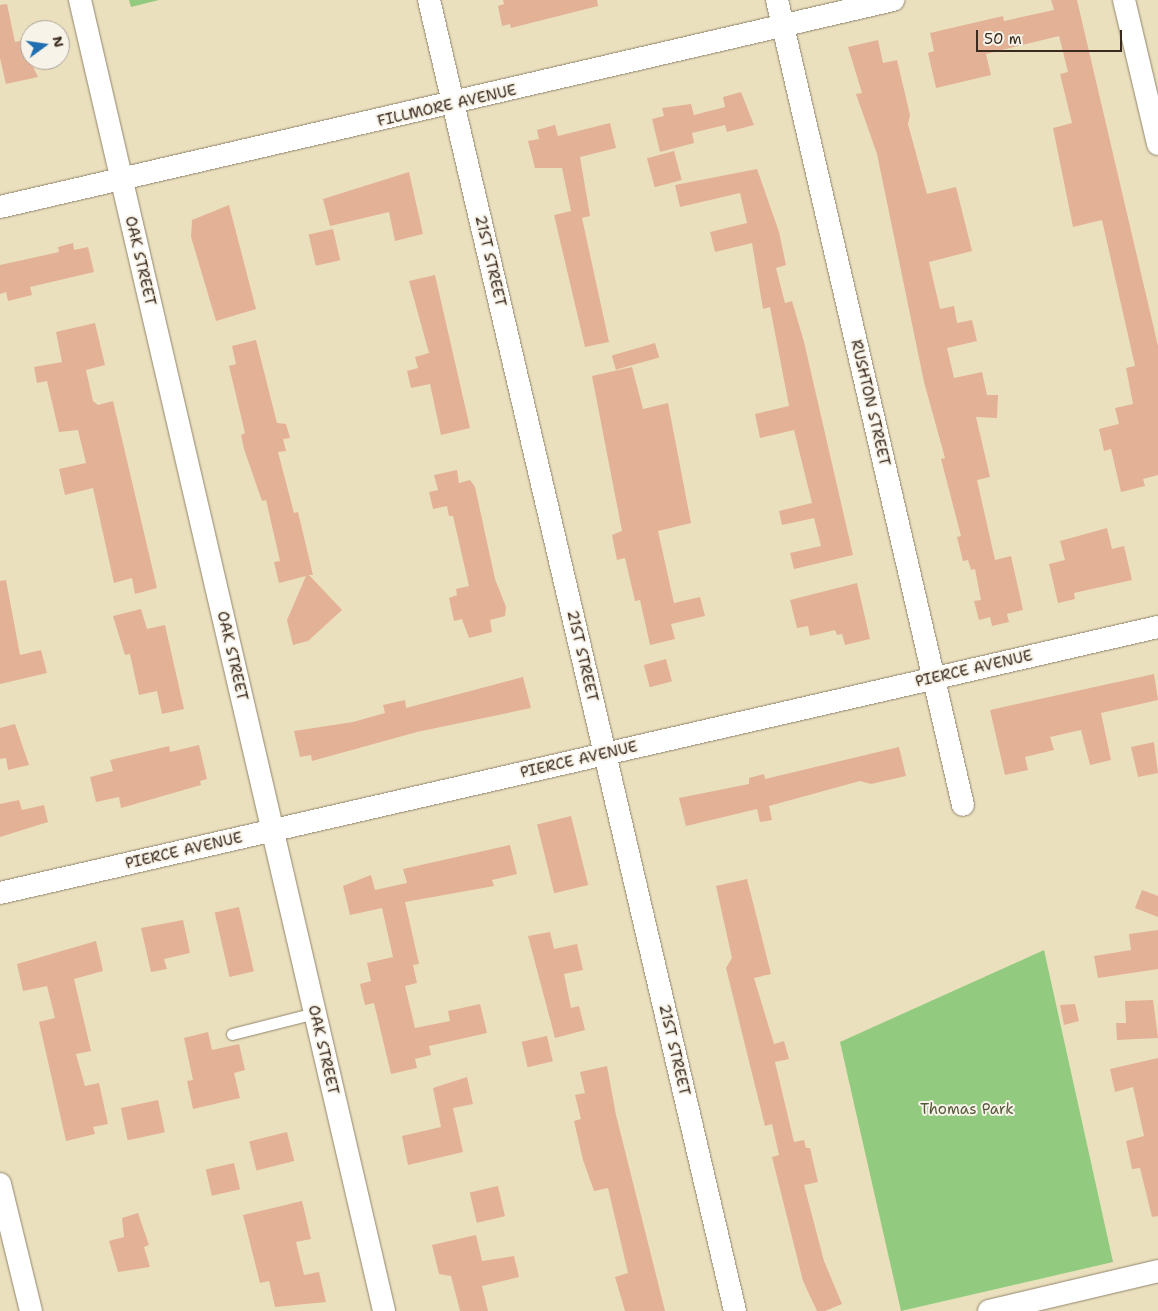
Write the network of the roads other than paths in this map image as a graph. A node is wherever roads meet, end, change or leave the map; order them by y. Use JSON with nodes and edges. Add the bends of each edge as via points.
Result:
{"nodes":[{"id":1,"x":80,"y":0,"type":"edge"},
{"id":2,"x":429,"y":0,"type":"edge"},
{"id":3,"x":777,"y":0,"type":"edge"},
{"id":4,"x":893,"y":0,"type":"edge"},
{"id":5,"x":1124,"y":0,"type":"edge"},
{"id":6,"x":783,"y":27,"type":"junction"},
{"id":7,"x":454,"y":105,"type":"junction"},
{"id":8,"x":1158,"y":144,"type":"edge"},
{"id":9,"x":121,"y":179,"type":"junction"},
{"id":10,"x":0,"y":206,"type":"edge"},
{"id":11,"x":1158,"y":626,"type":"edge"},
{"id":12,"x":934,"y":678,"type":"junction"},
{"id":13,"x":605,"y":754,"type":"junction"},
{"id":14,"x":963,"y":805,"type":"dead end"},
{"id":15,"x":272,"y":831,"type":"junction"},
{"id":16,"x":0,"y":893,"type":"edge"},
{"id":17,"x":315,"y":1013,"type":"junction"},
{"id":18,"x":232,"y":1034,"type":"dead end"},
{"id":19,"x":0,"y":1184,"type":"edge"},
{"id":20,"x":1158,"y":1271,"type":"edge"},
{"id":21,"x":31,"y":1311,"type":"edge"},
{"id":22,"x":384,"y":1311,"type":"edge"},
{"id":23,"x":735,"y":1311,"type":"edge"},
{"id":24,"x":990,"y":1311,"type":"edge"}],
"edges":[{"from":1,"to":9,"type":"street","name":"OAK STREET"},
{"from":2,"to":7,"type":"street","name":"21ST STREET"},
{"from":3,"to":6,"type":"street","name":"RUSHTON STREET"},
{"from":4,"to":6,"type":"street","name":"FILLMORE AVENUE"},
{"from":5,"to":8,"type":"street"},
{"from":6,"to":7,"type":"street","name":"FILLMORE AVENUE"},
{"from":6,"to":12,"type":"street","name":"RUSHTON STREET"},
{"from":7,"to":9,"type":"street","name":"FILLMORE AVENUE"},
{"from":7,"to":13,"type":"street","name":"21ST STREET"},
{"from":9,"to":10,"type":"street","name":"FILLMORE AVENUE"},
{"from":9,"to":15,"type":"street","name":"OAK STREET"},
{"from":11,"to":12,"type":"street","name":"PIERCE AVENUE"},
{"from":12,"to":13,"type":"street","name":"PIERCE AVENUE"},
{"from":12,"to":14,"type":"street","name":"RUSHTON STREET"},
{"from":13,"to":15,"type":"street","name":"PIERCE AVENUE"},
{"from":13,"to":23,"type":"street","name":"21ST STREET"},
{"from":15,"to":16,"type":"street","name":"PIERCE AVENUE"},
{"from":15,"to":17,"type":"street","name":"OAK STREET"},
{"from":17,"to":18,"type":"lane"},
{"from":17,"to":22,"type":"street","name":"OAK STREET"},
{"from":19,"to":21,"type":"street"},
{"from":20,"to":24,"type":"street"}]}
